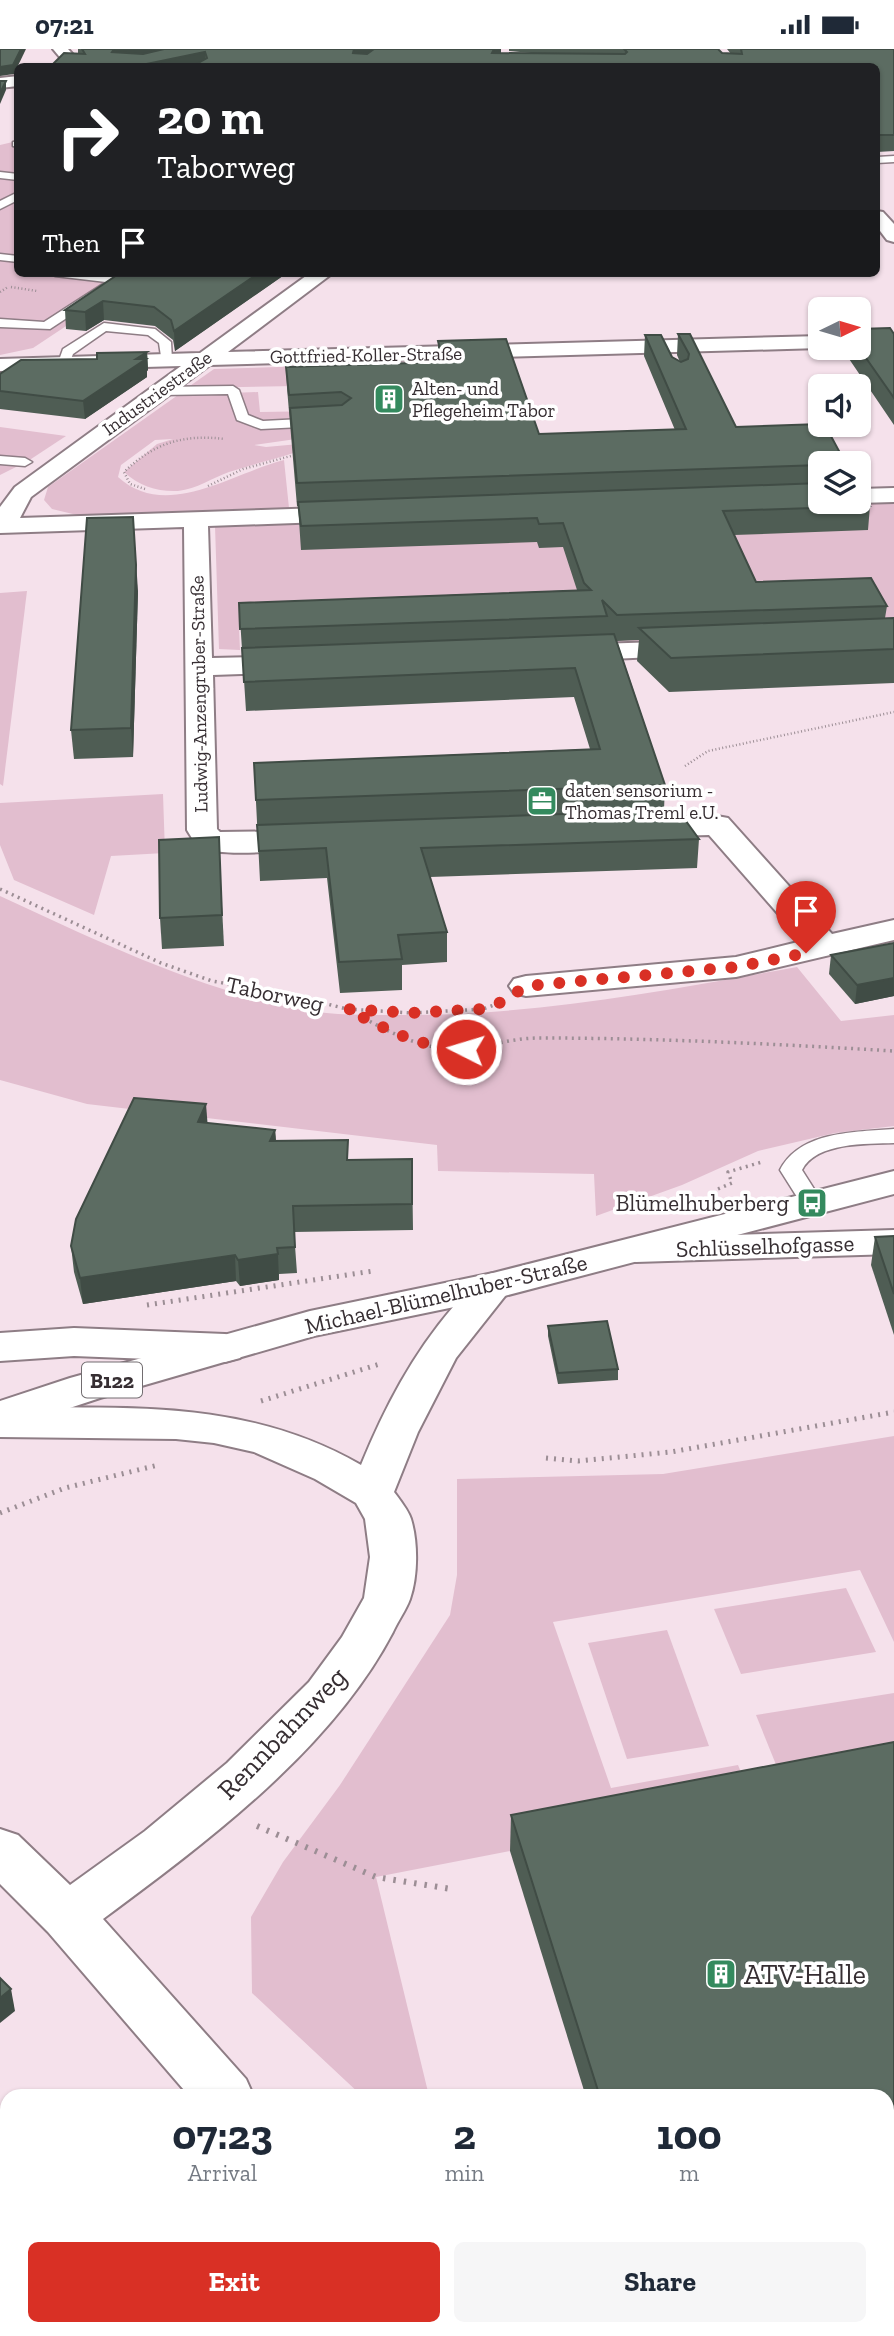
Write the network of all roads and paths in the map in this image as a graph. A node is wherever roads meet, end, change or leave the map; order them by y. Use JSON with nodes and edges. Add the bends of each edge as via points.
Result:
{"nodes":[{"id":1,"x":82,"y":49,"type":"edge"},
{"id":2,"x":62,"y":51,"type":"edge"},
{"id":3,"x":880,"y":220,"type":"edge"},
{"id":4,"x":894,"y":236,"type":"edge"},
{"id":5,"x":90,"y":277,"type":"edge"},
{"id":6,"x":122,"y":277,"type":"edge"},
{"id":7,"x":318,"y":277,"type":"edge"},
{"id":8,"x":117,"y":280,"type":"junction"},
{"id":9,"x":8,"y":287,"type":"dead end"},
{"id":10,"x":0,"y":292,"type":"edge"},
{"id":11,"x":0,"y":323,"type":"edge"},
{"id":12,"x":808,"y":343,"type":"edge"},
{"id":13,"x":205,"y":359,"type":"junction"},
{"id":14,"x":166,"y":360,"type":"junction"},
{"id":15,"x":64,"y":363,"type":"junction"},
{"id":16,"x":0,"y":365,"type":"edge"},
{"id":17,"x":160,"y":391,"type":"junction"},
{"id":18,"x":333,"y":422,"type":"edge"},
{"id":19,"x":229,"y":439,"type":"dead end"},
{"id":20,"x":307,"y":452,"type":"edge"},
{"id":21,"x":0,"y":460,"type":"edge"},
{"id":22,"x":25,"y":462,"type":"dead end"},
{"id":23,"x":199,"y":489,"type":"dead end"},
{"id":24,"x":153,"y":491,"type":"dead end"},
{"id":25,"x":894,"y":495,"type":"edge"},
{"id":26,"x":871,"y":496,"type":"edge"},
{"id":27,"x":375,"y":513,"type":"edge"},
{"id":28,"x":196,"y":519,"type":"junction"},
{"id":29,"x":4,"y":526,"type":"edge"},
{"id":30,"x":713,"y":648,"type":"edge"},
{"id":31,"x":547,"y":654,"type":"edge"},
{"id":32,"x":325,"y":663,"type":"edge"},
{"id":33,"x":200,"y":667,"type":"junction"},
{"id":34,"x":894,"y":712,"type":"edge"},
{"id":35,"x":685,"y":766,"type":"dead end"},
{"id":36,"x":607,"y":829,"type":"edge"},
{"id":37,"x":346,"y":839,"type":"edge"},
{"id":38,"x":0,"y":889,"type":"edge"},
{"id":39,"x":894,"y":930,"type":"edge"},
{"id":40,"x":826,"y":948,"type":"junction"},
{"id":41,"x":526,"y":986,"type":"joint"},
{"id":42,"x":347,"y":1009,"type":"junction"},
{"id":43,"x":894,"y":1051,"type":"edge"},
{"id":44,"x":894,"y":1136,"type":"edge"},
{"id":45,"x":769,"y":1160,"type":"dead end"},
{"id":46,"x":894,"y":1182,"type":"edge"},
{"id":47,"x":712,"y":1191,"type":"dead end"},
{"id":48,"x":812,"y":1203,"type":"junction"},
{"id":49,"x":894,"y":1241,"type":"edge"},
{"id":50,"x":636,"y":1250,"type":"junction"},
{"id":51,"x":381,"y":1269,"type":"dead end"},
{"id":52,"x":493,"y":1286,"type":"junction"},
{"id":53,"x":137,"y":1306,"type":"dead end"},
{"id":54,"x":0,"y":1347,"type":"edge"},
{"id":55,"x":225,"y":1348,"type":"junction"},
{"id":56,"x":438,"y":1352,"type":"junction"},
{"id":57,"x":894,"y":1412,"type":"edge"},
{"id":58,"x":0,"y":1416,"type":"edge"},
{"id":59,"x":0,"y":1423,"type":"edge"},
{"id":60,"x":214,"y":1428,"type":"junction"},
{"id":61,"x":546,"y":1458,"type":"dead end"},
{"id":62,"x":372,"y":1492,"type":"junction"},
{"id":63,"x":0,"y":1513,"type":"edge"},
{"id":64,"x":211,"y":1805,"type":"junction"},
{"id":65,"x":0,"y":1850,"type":"edge"},
{"id":66,"x":451,"y":1889,"type":"dead end"},
{"id":67,"x":67,"y":1916,"type":"junction"},
{"id":68,"x":219,"y":2089,"type":"edge"}],
"edges":[{"from":1,"to":2,"type":"street"},
{"from":3,"to":4,"type":"street"},
{"from":5,"to":8,"type":"lane"},
{"from":6,"to":8,"type":"lane"},
{"from":7,"to":13,"type":"street","name":"Industriestraße"},
{"from":8,"to":11,"type":"lane","via":[[46,326]]},
{"from":9,"to":10,"type":"path"},
{"from":12,"to":13,"type":"street","name":"Gottfried-Koller-Straße","via":[[667,352]]},
{"from":13,"to":14,"type":"street"},
{"from":13,"to":17,"type":"street","name":"Industriestraße"},
{"from":14,"to":15,"type":"street"},
{"from":14,"to":15,"type":"lane","via":[[165,342],[159,335],[104,327],[67,352]]},
{"from":15,"to":16,"type":"street"},
{"from":17,"to":18,"type":"lane","via":[[233,390],[242,417],[261,425]]},
{"from":17,"to":29,"type":"street","name":"Industriestraße","via":[[23,492]]},
{"from":19,"to":24,"type":"path","via":[[203,435],[157,444],[124,472],[130,484]]},
{"from":20,"to":23,"type":"path","via":[[243,469]]},
{"from":21,"to":22,"type":"lane"},
{"from":25,"to":26,"type":"street"},
{"from":27,"to":28,"type":"street"},
{"from":28,"to":29,"type":"street"},
{"from":28,"to":33,"type":"street","name":"Ludwig-Anzengruber-Straße"},
{"from":30,"to":31,"type":"street"},
{"from":32,"to":33,"type":"street"},
{"from":33,"to":37,"type":"street","name":"Ludwig-Anzengruber-Straße","via":[[202,830],[210,840]]},
{"from":34,"to":35,"type":"path","via":[[708,751]]},
{"from":36,"to":40,"type":"street","via":[[717,825]]},
{"from":38,"to":42,"type":"path","name":"Taborweg","via":[[161,963],[212,981]]},
{"from":39,"to":40,"type":"street"},
{"from":40,"to":41,"type":"street","via":[[736,967]]},
{"from":41,"to":42,"type":"path","name":"Taborweg","via":[[483,1009],[411,1013]]},
{"from":42,"to":43,"type":"path","via":[[435,1048],[466,1049],[536,1038],[722,1041]]},
{"from":44,"to":48,"type":"lane","via":[[803,1152],[791,1170]]},
{"from":45,"to":47,"type":"path","via":[[729,1172],[732,1183]]},
{"from":46,"to":48,"type":"street","name":"Michael-Blümelhuber-Straße","number":"B122"},
{"from":48,"to":50,"type":"street","name":"Michael-Blümelhuber-Straße","number":"B122"},
{"from":49,"to":50,"type":"street","name":"Schlüsselhofgasse"},
{"from":50,"to":52,"type":"street","name":"Michael-Blümelhuber-Straße","number":"B122"},
{"from":51,"to":53,"type":"path"},
{"from":52,"to":55,"type":"street","name":"Michael-Blümelhuber-Straße","number":"B122","via":[[310,1324]]},
{"from":52,"to":56,"type":"street"},
{"from":54,"to":55,"type":"street","via":[[74,1342]]},
{"from":55,"to":58,"type":"street","name":"Michael-Blümelhuber-Straße","number":"B122"},
{"from":56,"to":60,"type":"path","via":[[413,1354],[221,1414]]},
{"from":56,"to":62,"type":"street","via":[[396,1432]]},
{"from":57,"to":61,"type":"path","via":[[671,1452],[578,1461]]},
{"from":59,"to":60,"type":"street"},
{"from":60,"to":62,"type":"street","via":[[266,1440]]},
{"from":60,"to":63,"type":"path","via":[[202,1458],[142,1467],[65,1488]]},
{"from":62,"to":64,"type":"street","name":"Rennbahnweg","via":[[388,1519],[390,1532],[393,1557],[387,1598],[360,1649],[326,1695]]},
{"from":64,"to":66,"type":"path","via":[[376,1877]]},
{"from":64,"to":67,"type":"street","name":"Rennbahnweg"},
{"from":65,"to":67,"type":"street"},
{"from":67,"to":68,"type":"street"}]}
